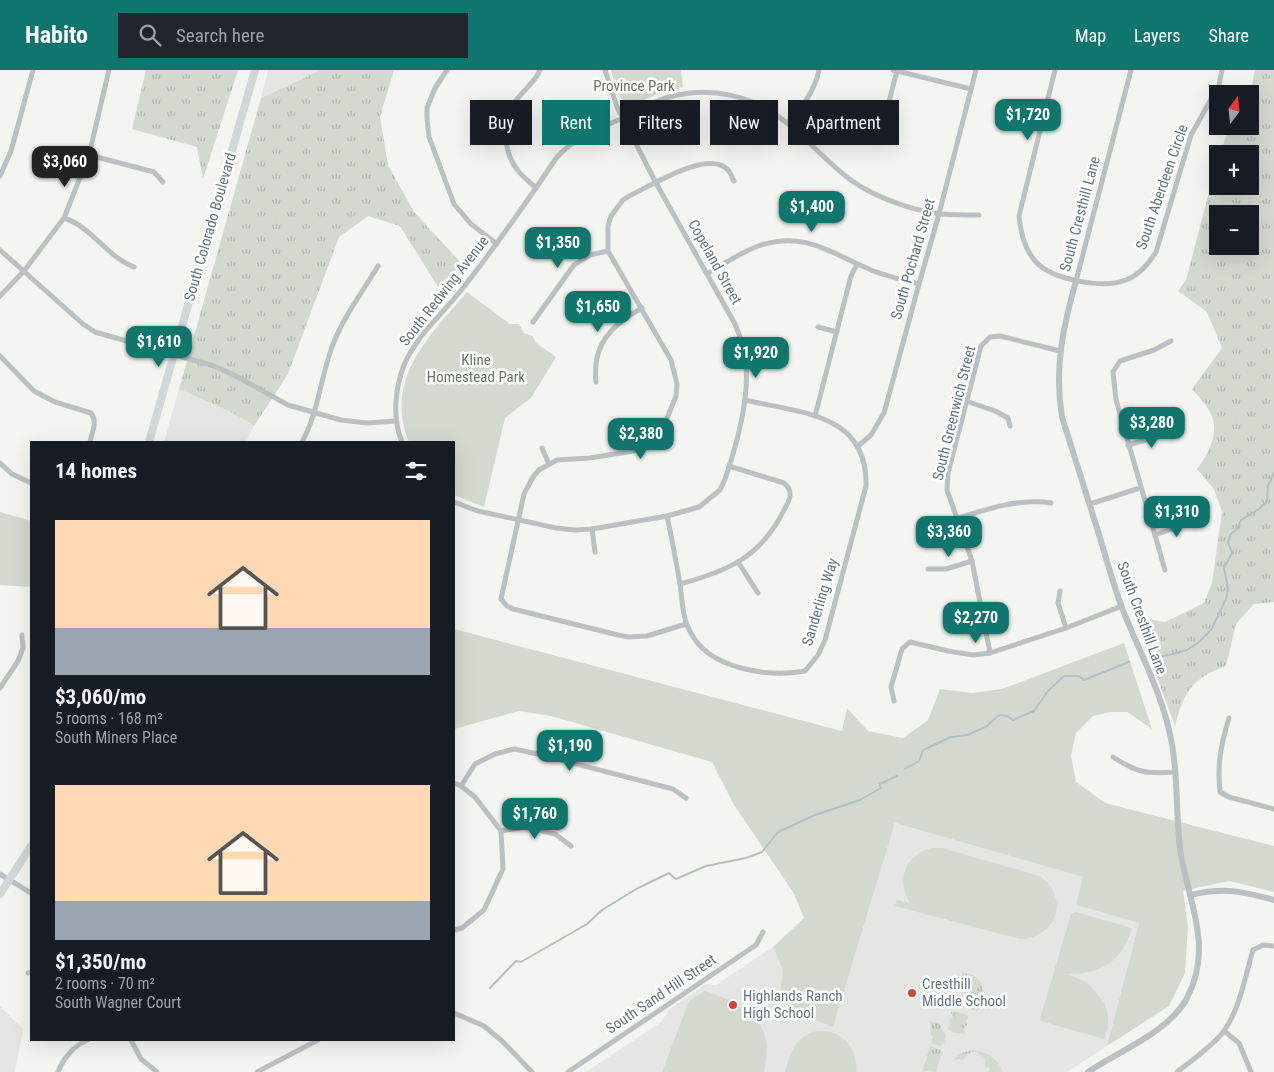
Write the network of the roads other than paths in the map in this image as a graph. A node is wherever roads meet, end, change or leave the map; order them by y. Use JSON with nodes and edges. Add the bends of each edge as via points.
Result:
{"nodes":[{"id":1,"x":33,"y":70,"type":"edge"},
{"id":2,"x":109,"y":70,"type":"edge"},
{"id":3,"x":255,"y":70,"type":"edge"},
{"id":4,"x":448,"y":70,"type":"edge"},
{"id":5,"x":540,"y":70,"type":"edge"},
{"id":6,"x":604,"y":70,"type":"edge"},
{"id":7,"x":819,"y":70,"type":"edge"},
{"id":8,"x":895,"y":70,"type":"edge"},
{"id":9,"x":976,"y":70,"type":"edge"},
{"id":10,"x":1056,"y":70,"type":"edge"},
{"id":11,"x":1131,"y":70,"type":"edge"},
{"id":12,"x":1222,"y":70,"type":"edge"},
{"id":13,"x":971,"y":89,"type":"junction"},
{"id":14,"x":660,"y":100,"type":"edge"},
{"id":15,"x":889,"y":100,"type":"edge"},
{"id":16,"x":620,"y":113,"type":"edge"},
{"id":17,"x":620,"y":119,"type":"edge"},
{"id":18,"x":787,"y":123,"type":"junction"},
{"id":19,"x":636,"y":145,"type":"edge"},
{"id":20,"x":89,"y":155,"type":"junction"},
{"id":21,"x":0,"y":176,"type":"edge"},
{"id":22,"x":734,"y":181,"type":"dead end"},
{"id":23,"x":163,"y":182,"type":"dead end"},
{"id":24,"x":656,"y":183,"type":"junction"},
{"id":25,"x":536,"y":188,"type":"junction"},
{"id":26,"x":939,"y":214,"type":"junction"},
{"id":27,"x":979,"y":215,"type":"dead end"},
{"id":28,"x":64,"y":218,"type":"junction"},
{"id":29,"x":497,"y":244,"type":"junction"},
{"id":30,"x":0,"y":250,"type":"edge"},
{"id":31,"x":608,"y":251,"type":"junction"},
{"id":32,"x":857,"y":264,"type":"junction"},
{"id":33,"x":134,"y":266,"type":"dead end"},
{"id":34,"x":378,"y":266,"type":"dead end"},
{"id":35,"x":24,"y":272,"type":"junction"},
{"id":36,"x":707,"y":274,"type":"junction"},
{"id":37,"x":1076,"y":281,"type":"junction"},
{"id":38,"x":918,"y":284,"type":"junction"},
{"id":39,"x":0,"y":296,"type":"edge"},
{"id":40,"x":642,"y":308,"type":"junction"},
{"id":41,"x":533,"y":322,"type":"dead end"},
{"id":42,"x":818,"y":327,"type":"dead end"},
{"id":43,"x":837,"y":332,"type":"junction"},
{"id":44,"x":1171,"y":341,"type":"dead end"},
{"id":45,"x":1060,"y":351,"type":"junction"},
{"id":46,"x":174,"y":354,"type":"junction"},
{"id":47,"x":0,"y":356,"type":"edge"},
{"id":48,"x":596,"y":382,"type":"dead end"},
{"id":49,"x":745,"y":400,"type":"junction"},
{"id":50,"x":966,"y":401,"type":"junction"},
{"id":51,"x":315,"y":412,"type":"junction"},
{"id":52,"x":815,"y":416,"type":"junction"},
{"id":53,"x":396,"y":421,"type":"junction"},
{"id":54,"x":1010,"y":426,"type":"dead end"},
{"id":55,"x":1171,"y":433,"type":"dead end"},
{"id":56,"x":90,"y":441,"type":"edge"},
{"id":57,"x":149,"y":441,"type":"edge"},
{"id":58,"x":302,"y":441,"type":"edge"},
{"id":59,"x":402,"y":441,"type":"edge"},
{"id":60,"x":1128,"y":445,"type":"junction"},
{"id":61,"x":858,"y":446,"type":"junction"},
{"id":62,"x":542,"y":448,"type":"dead end"},
{"id":63,"x":0,"y":463,"type":"edge"},
{"id":64,"x":549,"y":464,"type":"junction"},
{"id":65,"x":729,"y":466,"type":"junction"},
{"id":66,"x":30,"y":483,"type":"edge"},
{"id":67,"x":1140,"y":488,"type":"junction"},
{"id":68,"x":455,"y":502,"type":"edge"},
{"id":69,"x":1051,"y":503,"type":"dead end"},
{"id":70,"x":1090,"y":504,"type":"junction"},
{"id":71,"x":668,"y":516,"type":"junction"},
{"id":72,"x":518,"y":519,"type":"junction"},
{"id":73,"x":956,"y":519,"type":"junction"},
{"id":74,"x":1180,"y":519,"type":"dead end"},
{"id":75,"x":592,"y":529,"type":"junction"},
{"id":76,"x":1155,"y":535,"type":"junction"},
{"id":77,"x":595,"y":552,"type":"dead end"},
{"id":78,"x":972,"y":561,"type":"junction"},
{"id":79,"x":738,"y":562,"type":"junction"},
{"id":80,"x":928,"y":569,"type":"dead end"},
{"id":81,"x":1165,"y":570,"type":"dead end"},
{"id":82,"x":680,"y":584,"type":"junction"},
{"id":83,"x":1060,"y":591,"type":"dead end"},
{"id":84,"x":758,"y":593,"type":"dead end"},
{"id":85,"x":1122,"y":606,"type":"junction"},
{"id":86,"x":686,"y":624,"type":"junction"},
{"id":87,"x":1066,"y":628,"type":"junction"},
{"id":88,"x":22,"y":635,"type":"dead end"},
{"id":89,"x":990,"y":653,"type":"junction"},
{"id":90,"x":0,"y":688,"type":"edge"},
{"id":91,"x":894,"y":701,"type":"dead end"},
{"id":92,"x":1229,"y":718,"type":"dead end"},
{"id":93,"x":1113,"y":757,"type":"dead end"},
{"id":94,"x":1175,"y":772,"type":"junction"},
{"id":95,"x":455,"y":783,"type":"edge"},
{"id":96,"x":461,"y":786,"type":"junction"},
{"id":97,"x":686,"y":798,"type":"dead end"},
{"id":98,"x":1274,"y":809,"type":"edge"},
{"id":99,"x":501,"y":831,"type":"junction"},
{"id":100,"x":570,"y":846,"type":"dead end"},
{"id":101,"x":30,"y":848,"type":"edge"},
{"id":102,"x":0,"y":874,"type":"edge"},
{"id":103,"x":10,"y":880,"type":"junction"},
{"id":104,"x":30,"y":892,"type":"edge"},
{"id":105,"x":0,"y":894,"type":"edge"},
{"id":106,"x":1190,"y":895,"type":"junction"},
{"id":107,"x":1274,"y":900,"type":"edge"},
{"id":108,"x":455,"y":930,"type":"edge"},
{"id":109,"x":763,"y":932,"type":"dead end"},
{"id":110,"x":1274,"y":946,"type":"edge"},
{"id":111,"x":455,"y":1013,"type":"edge"},
{"id":112,"x":1224,"y":1031,"type":"junction"},
{"id":113,"x":85,"y":1041,"type":"edge"},
{"id":114,"x":132,"y":1041,"type":"edge"},
{"id":115,"x":316,"y":1041,"type":"edge"},
{"id":116,"x":58,"y":1072,"type":"edge"},
{"id":117,"x":157,"y":1072,"type":"edge"},
{"id":118,"x":256,"y":1072,"type":"edge"},
{"id":119,"x":532,"y":1072,"type":"edge"},
{"id":120,"x":568,"y":1072,"type":"edge"},
{"id":121,"x":1088,"y":1072,"type":"edge"},
{"id":122,"x":1177,"y":1072,"type":"edge"},
{"id":123,"x":1251,"y":1072,"type":"edge"}],
"edges":[{"from":1,"to":21,"type":"street","via":[[11,151]]},
{"from":2,"to":20,"type":"street"},
{"from":3,"to":46,"type":"main road","name":"South Colorado Boulevard"},
{"from":4,"to":29,"type":"street","via":[[435,88],[427,108],[429,137],[454,204],[471,224]]},
{"from":5,"to":25,"type":"street","via":[[515,102],[505,130],[514,165]]},
{"from":6,"to":16,"type":"street","name":"Copeland Street"},
{"from":7,"to":18,"type":"street","via":[[810,94]]},
{"from":8,"to":13,"type":"street"},
{"from":8,"to":15,"type":"street"},
{"from":9,"to":13,"type":"street","name":"South Pochard Street"},
{"from":10,"to":37,"type":"street","name":"South Aberdeen Circle","via":[[1019,216],[1023,240],[1036,262]]},
{"from":11,"to":37,"type":"street","name":"South Cresthill Lane"},
{"from":12,"to":37,"type":"street","name":"South Aberdeen Circle","via":[[1218,85],[1191,135],[1156,252],[1145,268],[1127,280],[1100,284]]},
{"from":13,"to":26,"type":"street","name":"South Pochard Street"},
{"from":14,"to":18,"type":"street","name":"South Redwing Avenue","via":[[683,94],[724,93],[746,99]]},
{"from":17,"to":25,"type":"street","name":"South Redwing Avenue","via":[[578,139],[565,149]]},
{"from":18,"to":26,"type":"street","name":"South Redwing Avenue","via":[[824,158],[865,189],[906,206]]},
{"from":19,"to":24,"type":"street","name":"Copeland Street"},
{"from":20,"to":23,"type":"street","via":[[154,172]]},
{"from":20,"to":28,"type":"street"},
{"from":22,"to":24,"type":"street","via":[[728,169],[704,163]]},
{"from":24,"to":31,"type":"street","via":[[631,195],[611,216]]},
{"from":24,"to":36,"type":"street","name":"Copeland Street"},
{"from":25,"to":29,"type":"street","name":"South Redwing Avenue"},
{"from":26,"to":27,"type":"street","name":"South Redwing Avenue"},
{"from":26,"to":38,"type":"street","name":"South Pochard Street"},
{"from":28,"to":33,"type":"street","via":[[75,222],[122,262]]},
{"from":28,"to":35,"type":"street"},
{"from":29,"to":53,"type":"street","name":"South Redwing Avenue","via":[[415,344],[399,382]]},
{"from":30,"to":35,"type":"street"},
{"from":31,"to":40,"type":"street"},
{"from":31,"to":41,"type":"street","via":[[590,255],[574,265]]},
{"from":32,"to":36,"type":"street","via":[[816,245],[783,241],[746,251]]},
{"from":32,"to":38,"type":"street"},
{"from":32,"to":43,"type":"street"},
{"from":34,"to":51,"type":"street","via":[[331,350]]},
{"from":35,"to":39,"type":"street"},
{"from":35,"to":46,"type":"street","via":[[95,332]]},
{"from":36,"to":49,"type":"street","name":"Copeland Street","via":[[740,337],[746,367]]},
{"from":37,"to":45,"type":"street","name":"South Cresthill Lane"},
{"from":38,"to":61,"type":"street","name":"South Pochard Street","via":[[884,413],[871,435]]},
{"from":40,"to":48,"type":"street","via":[[616,324],[602,344],[596,359]]},
{"from":40,"to":64,"type":"street","via":[[671,360],[678,384],[661,433],[639,450],[557,460]]},
{"from":42,"to":43,"type":"street"},
{"from":43,"to":52,"type":"street"},
{"from":44,"to":60,"type":"street","via":[[1120,361],[1113,372],[1116,400]]},
{"from":45,"to":50,"type":"street","name":"South Greenwich Street","via":[[1000,336],[990,337],[981,346]]},
{"from":45,"to":70,"type":"street","name":"South Cresthill Lane","via":[[1058,379],[1062,417]]},
{"from":46,"to":51,"type":"street","via":[[224,369],[288,405]]},
{"from":46,"to":57,"type":"main road","name":"South Colorado Boulevard"},
{"from":47,"to":56,"type":"street","via":[[39,394],[91,413],[95,424]]},
{"from":49,"to":52,"type":"street","name":"Sanderling Way"},
{"from":49,"to":65,"type":"street","name":"Copeland Street"},
{"from":50,"to":54,"type":"street","via":[[1008,418]]},
{"from":50,"to":73,"type":"street","name":"South Greenwich Street","via":[[948,473],[947,490]]},
{"from":51,"to":53,"type":"street","via":[[367,423]]},
{"from":51,"to":58,"type":"street"},
{"from":52,"to":61,"type":"street","name":"Sanderling Way","via":[[844,430]]},
{"from":53,"to":59,"type":"street","name":"South Redwing Avenue"},
{"from":55,"to":60,"type":"street"},
{"from":60,"to":67,"type":"street"},
{"from":61,"to":86,"type":"street","name":"Sanderling Way","via":[[864,463],[866,486],[825,640],[805,671],[772,674],[730,665],[705,652]]},
{"from":62,"to":64,"type":"street"},
{"from":63,"to":66,"type":"street","via":[[12,474]]},
{"from":64,"to":72,"type":"street","via":[[539,470],[528,486]]},
{"from":65,"to":71,"type":"street","name":"Copeland Street","via":[[720,490],[712,498],[699,507]]},
{"from":65,"to":79,"type":"street","via":[[784,483],[791,494],[779,521],[761,544]]},
{"from":67,"to":70,"type":"street"},
{"from":67,"to":76,"type":"street"},
{"from":68,"to":72,"type":"street","name":"Copeland Street"},
{"from":69,"to":73,"type":"street","via":[[1036,501],[985,509]]},
{"from":70,"to":85,"type":"street","name":"South Cresthill Lane"},
{"from":71,"to":75,"type":"street","name":"Copeland Street"},
{"from":71,"to":82,"type":"street","name":"Sanderling Way"},
{"from":72,"to":75,"type":"street","name":"Copeland Street","via":[[556,528]]},
{"from":72,"to":86,"type":"street","via":[[501,598],[507,606],[629,637],[647,636]]},
{"from":73,"to":78,"type":"street","name":"South Greenwich Street"},
{"from":74,"to":76,"type":"street","via":[[1175,528]]},
{"from":75,"to":77,"type":"street"},
{"from":76,"to":81,"type":"street"},
{"from":78,"to":80,"type":"street","via":[[946,569]]},
{"from":78,"to":89,"type":"street","name":"South Greenwich Street"},
{"from":79,"to":82,"type":"street","via":[[724,570]]},
{"from":79,"to":84,"type":"street"},
{"from":82,"to":86,"type":"street","name":"Sanderling Way"},
{"from":83,"to":87,"type":"street","via":[[1058,603]]},
{"from":85,"to":87,"type":"street"},
{"from":85,"to":94,"type":"street","name":"South Cresthill Lane","via":[[1165,715]]},
{"from":87,"to":89,"type":"street"},
{"from":88,"to":90,"type":"street","via":[[23,648],[18,661]]},
{"from":89,"to":91,"type":"street","via":[[948,652],[910,642],[902,649],[891,687]]},
{"from":92,"to":98,"type":"street","via":[[1220,750],[1220,792]]},
{"from":93,"to":94,"type":"street","via":[[1131,768],[1152,774]]},
{"from":94,"to":106,"type":"street","name":"South Cresthill Lane","via":[[1179,840]]},
{"from":95,"to":96,"type":"street"},
{"from":96,"to":97,"type":"street","via":[[475,764],[514,749],[673,789]]},
{"from":96,"to":99,"type":"street","via":[[475,797]]},
{"from":99,"to":100,"type":"street","via":[[525,827],[555,834]]},
{"from":99,"to":108,"type":"street","via":[[503,869],[484,910]]},
{"from":101,"to":103,"type":"main road"},
{"from":102,"to":103,"type":"street"},
{"from":103,"to":104,"type":"street"},
{"from":103,"to":105,"type":"main road"},
{"from":106,"to":107,"type":"street","via":[[1231,890]]},
{"from":106,"to":121,"type":"street","name":"South Cresthill Lane","via":[[1198,925],[1200,953],[1187,999],[1165,1024]]},
{"from":109,"to":120,"type":"street","name":"South Sand Hill Street","via":[[756,945]]},
{"from":110,"to":112,"type":"street","via":[[1263,945],[1253,950],[1237,1006]]},
{"from":111,"to":119,"type":"street","via":[[484,1026]]},
{"from":112,"to":122,"type":"street"},
{"from":112,"to":123,"type":"street","via":[[1239,1044]]},
{"from":113,"to":116,"type":"street","via":[[69,1053]]},
{"from":114,"to":117,"type":"street","via":[[141,1059]]},
{"from":115,"to":118,"type":"street"}]}
